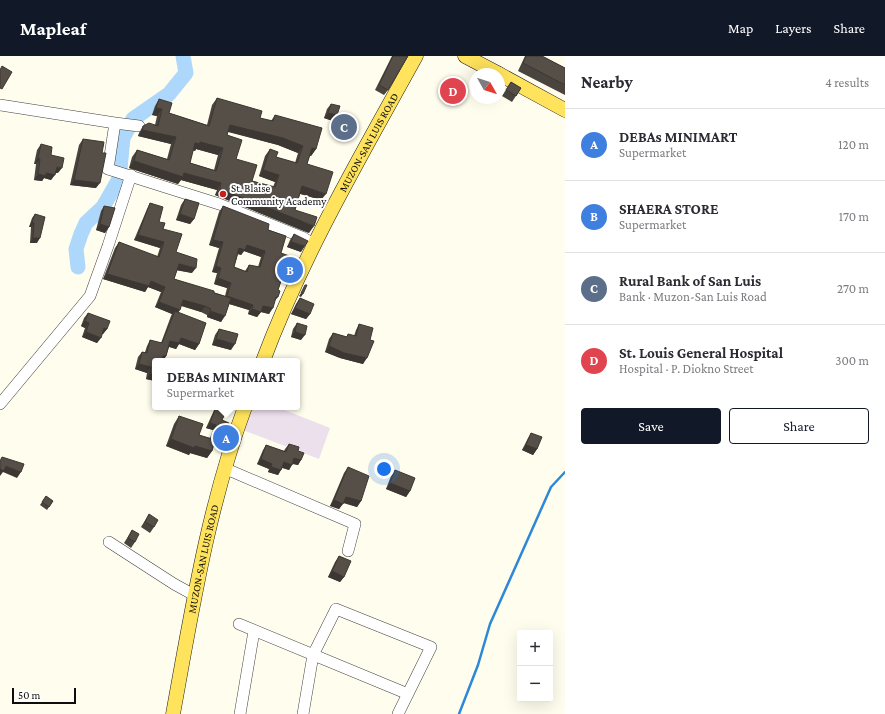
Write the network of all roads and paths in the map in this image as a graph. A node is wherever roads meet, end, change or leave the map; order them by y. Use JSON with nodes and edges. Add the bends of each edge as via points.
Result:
{"nodes":[{"id":1,"x":416,"y":56,"type":"edge"},
{"id":2,"x":465,"y":56,"type":"edge"},
{"id":3,"x":488,"y":68,"type":"edge"},
{"id":4,"x":505,"y":77,"type":"edge"},
{"id":5,"x":0,"y":105,"type":"edge"},
{"id":6,"x":565,"y":110,"type":"edge"},
{"id":7,"x":115,"y":123,"type":"junction"},
{"id":8,"x":139,"y":126,"type":"dead end"},
{"id":9,"x":127,"y":175,"type":"junction"},
{"id":10,"x":313,"y":244,"type":"junction"},
{"id":11,"x":263,"y":358,"type":"edge"},
{"id":12,"x":0,"y":404,"type":"edge"},
{"id":13,"x":244,"y":410,"type":"edge"},
{"id":14,"x":224,"y":468,"type":"junction"},
{"id":15,"x":109,"y":542,"type":"dead end"},
{"id":16,"x":348,"y":551,"type":"dead end"},
{"id":17,"x":194,"y":595,"type":"junction"},
{"id":18,"x":239,"y":624,"type":"dead end"},
{"id":19,"x":254,"y":631,"type":"junction"},
{"id":20,"x":313,"y":654,"type":"junction"},
{"id":21,"x":408,"y":694,"type":"junction"},
{"id":22,"x":173,"y":714,"type":"edge"},
{"id":23,"x":240,"y":714,"type":"edge"},
{"id":24,"x":303,"y":714,"type":"edge"},
{"id":25,"x":398,"y":714,"type":"edge"}],
"edges":[{"from":1,"to":10,"type":"main road","name":"MUZON-SAN LUIS ROAD"},
{"from":2,"to":3,"type":"main road"},
{"from":4,"to":6,"type":"main road"},
{"from":5,"to":7,"type":"street"},
{"from":7,"to":8,"type":"street"},
{"from":7,"to":9,"type":"street","via":[[108,169]]},
{"from":9,"to":10,"type":"street","via":[[219,204],[302,237]]},
{"from":9,"to":12,"type":"street","via":[[108,246],[90,296]]},
{"from":10,"to":11,"type":"main road","name":"MUZON-SAN LUIS ROAD"},
{"from":13,"to":14,"type":"main road","name":"MUZON-SAN LUIS ROAD"},
{"from":14,"to":16,"type":"street","via":[[356,524]]},
{"from":14,"to":17,"type":"main road","name":"MUZON-SAN LUIS ROAD"},
{"from":15,"to":17,"type":"street"},
{"from":17,"to":22,"type":"main road","name":"MUZON-SAN LUIS ROAD"},
{"from":18,"to":19,"type":"street"},
{"from":19,"to":20,"type":"street"},
{"from":19,"to":23,"type":"street"},
{"from":20,"to":21,"type":"street"},
{"from":20,"to":21,"type":"street","via":[[336,608],[431,647]]},
{"from":20,"to":24,"type":"street"},
{"from":21,"to":25,"type":"street"}]}
